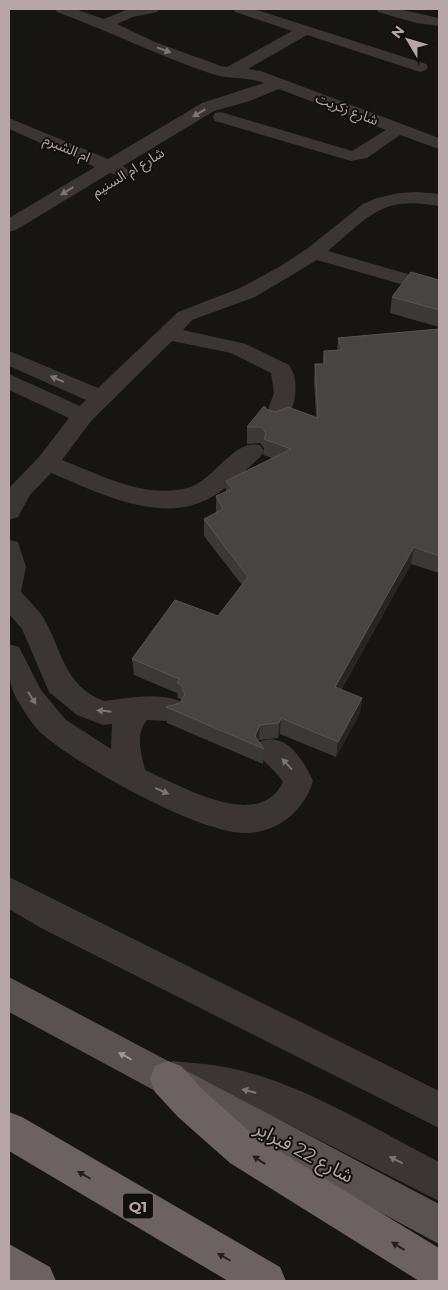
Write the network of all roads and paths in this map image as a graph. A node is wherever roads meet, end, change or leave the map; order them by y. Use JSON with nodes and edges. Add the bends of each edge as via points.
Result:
{"nodes":[{"id":1,"x":62,"y":9,"type":"edge"},
{"id":2,"x":152,"y":9,"type":"edge"},
{"id":3,"x":240,"y":9,"type":"edge"},
{"id":4,"x":383,"y":9,"type":"edge"},
{"id":5,"x":439,"y":22,"type":"edge"},
{"id":6,"x":112,"y":27,"type":"junction"},
{"id":7,"x":305,"y":30,"type":"junction"},
{"id":8,"x":420,"y":67,"type":"dead end"},
{"id":9,"x":250,"y":69,"type":"junction"},
{"id":10,"x":279,"y":83,"type":"junction"},
{"id":11,"x":244,"y":97,"type":"junction"},
{"id":12,"x":221,"y":117,"type":"junction"},
{"id":13,"x":11,"y":126,"type":"edge"},
{"id":14,"x":398,"y":129,"type":"junction"},
{"id":15,"x":439,"y":144,"type":"edge"},
{"id":16,"x":117,"y":170,"type":"junction"},
{"id":17,"x":439,"y":200,"type":"edge"},
{"id":18,"x":9,"y":226,"type":"edge"},
{"id":19,"x":9,"y":243,"type":"edge"},
{"id":20,"x":314,"y":253,"type":"junction"},
{"id":21,"x":439,"y":289,"type":"edge"},
{"id":22,"x":166,"y":334,"type":"junction"},
{"id":23,"x":9,"y":358,"type":"edge"},
{"id":24,"x":9,"y":381,"type":"edge"},
{"id":25,"x":102,"y":398,"type":"junction"},
{"id":26,"x":84,"y":416,"type":"junction"},
{"id":27,"x":276,"y":420,"type":"edge"},
{"id":28,"x":252,"y":451,"type":"dead end"},
{"id":29,"x":47,"y":463,"type":"junction"},
{"id":30,"x":9,"y":511,"type":"edge"},
{"id":31,"x":9,"y":549,"type":"edge"},
{"id":32,"x":9,"y":590,"type":"edge"},
{"id":33,"x":9,"y":596,"type":"edge"},
{"id":34,"x":9,"y":655,"type":"edge"},
{"id":35,"x":139,"y":709,"type":"junction"},
{"id":36,"x":170,"y":709,"type":"edge"},
{"id":37,"x":271,"y":750,"type":"dead end"},
{"id":38,"x":132,"y":778,"type":"junction"},
{"id":39,"x":9,"y":892,"type":"edge"},
{"id":40,"x":9,"y":994,"type":"edge"},
{"id":41,"x":168,"y":1079,"type":"junction"},
{"id":42,"x":439,"y":1110,"type":"edge"},
{"id":43,"x":9,"y":1130,"type":"edge"},
{"id":44,"x":439,"y":1182,"type":"edge"},
{"id":45,"x":439,"y":1225,"type":"edge"},
{"id":46,"x":9,"y":1264,"type":"edge"},
{"id":47,"x":439,"y":1271,"type":"edge"},
{"id":48,"x":36,"y":1281,"type":"edge"},
{"id":49,"x":266,"y":1281,"type":"edge"}],
"edges":[{"from":1,"to":6,"type":"street","name":"شارع زكريت"},
{"from":2,"to":6,"type":"street","via":[[126,14]]},
{"from":3,"to":7,"type":"street"},
{"from":4,"to":5,"type":"street"},
{"from":6,"to":9,"type":"street","name":"شارع زكريت","via":[[159,34],[218,54]]},
{"from":6,"to":9,"type":"street","name":"شارع زكريت","one_way":true,"via":[[228,73]]},
{"from":7,"to":8,"type":"street"},
{"from":7,"to":9,"type":"street"},
{"from":9,"to":10,"type":"street","name":"شارع زكريت"},
{"from":10,"to":11,"type":"street","name":"شارع ام السنيم"},
{"from":10,"to":14,"type":"street","name":"شارع زكريت"},
{"from":11,"to":12,"type":"street","name":"شارع ام السنيم"},
{"from":11,"to":16,"type":"street","name":"شارع ام السنيم","one_way":true,"via":[[208,107]]},
{"from":12,"to":14,"type":"street","via":[[351,156],[361,154]]},
{"from":12,"to":16,"type":"street","name":"شارع ام السنيم"},
{"from":13,"to":16,"type":"street","name":"ام الشبرم"},
{"from":14,"to":15,"type":"street","name":"شارع زكريت"},
{"from":16,"to":18,"type":"street","name":"شارع ام السنيم","one_way":true},
{"from":16,"to":19,"type":"street","name":"شارع ام السنيم"},
{"from":17,"to":20,"type":"street","via":[[406,197],[386,200],[367,208]]},
{"from":20,"to":21,"type":"street"},
{"from":20,"to":22,"type":"street","via":[[254,290],[204,306],[185,316]]},
{"from":22,"to":25,"type":"street"},
{"from":22,"to":27,"type":"street","via":[[231,344],[256,354],[281,370],[285,393]]},
{"from":25,"to":23,"type":"street","one_way":true},
{"from":24,"to":26,"type":"street"},
{"from":25,"to":26,"type":"street"},
{"from":26,"to":29,"type":"street"},
{"from":28,"to":29,"type":"street","via":[[196,496],[168,500],[148,499],[101,486]]},
{"from":29,"to":30,"type":"street","via":[[20,490]]},
{"from":31,"to":32,"type":"street","via":[[13,567]]},
{"from":35,"to":33,"type":"street","one_way":true,"via":[[103,713],[87,707],[59,684],[33,624]]},
{"from":34,"to":38,"type":"street","one_way":true,"via":[[31,698],[56,730]]},
{"from":35,"to":36,"type":"street"},
{"from":35,"to":38,"type":"street","via":[[126,725],[125,746]]},
{"from":38,"to":37,"type":"street","one_way":true,"via":[[210,812],[245,820],[262,818],[281,807],[295,791],[298,780],[286,760]]},
{"from":39,"to":42,"type":"street"},
{"from":41,"to":40,"type":"main road","name":"شارع 22 فبراير","one_way":true},
{"from":44,"to":41,"type":"street","name":"شارع 22 فبراير","one_way":true,"via":[[297,1109],[264,1096],[200,1081]]},
{"from":41,"to":45,"type":"main road","name":"شارع 22 فبراير"},
{"from":47,"to":41,"type":"highway","one_way":true,"via":[[244,1150],[191,1104]]},
{"from":49,"to":43,"type":"highway","number":"Q1","one_way":true},
{"from":46,"to":48,"type":"highway"}]}
